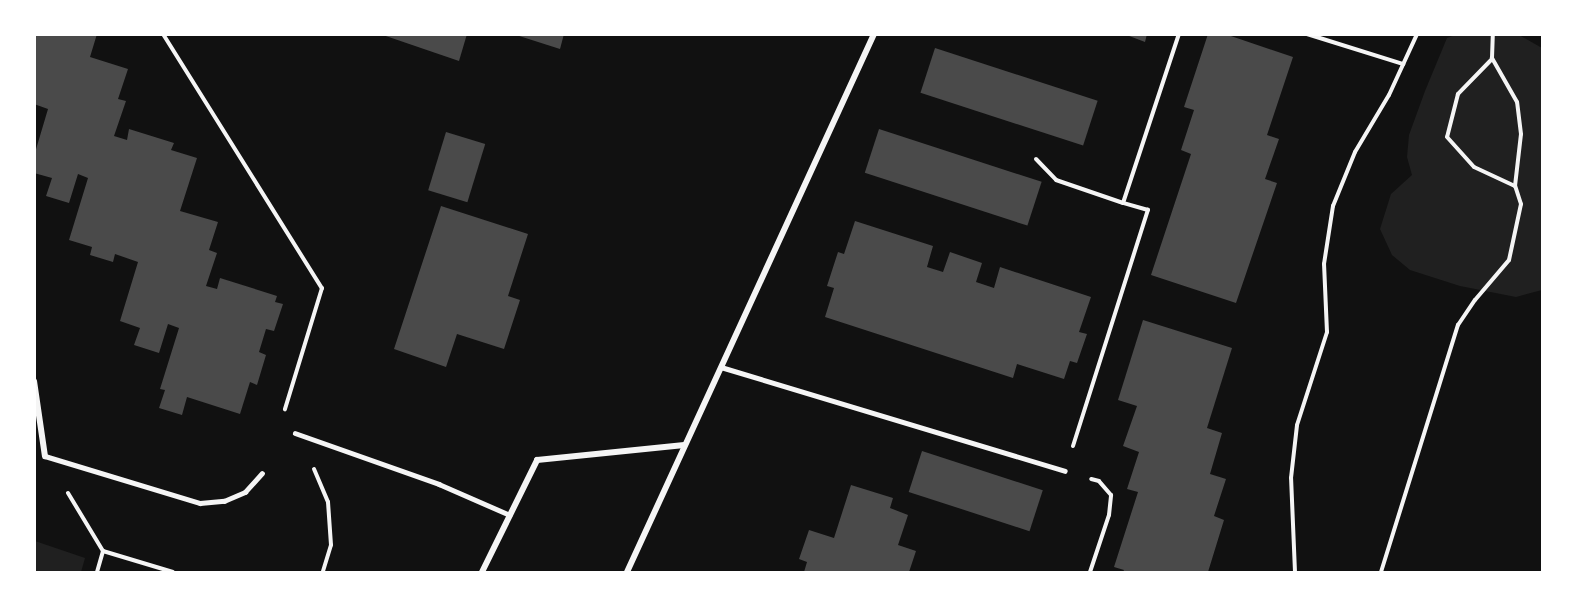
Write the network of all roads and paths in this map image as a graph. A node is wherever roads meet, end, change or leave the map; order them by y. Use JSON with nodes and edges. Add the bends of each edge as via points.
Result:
{"nodes":[{"id":1,"x":163,"y":34,"type":"edge"},
{"id":2,"x":874,"y":34,"type":"edge"},
{"id":3,"x":1179,"y":34,"type":"edge"},
{"id":4,"x":1307,"y":34,"type":"edge"},
{"id":5,"x":1417,"y":34,"type":"edge"},
{"id":6,"x":1493,"y":34,"type":"edge"},
{"id":7,"x":1492,"y":58,"type":"junction"},
{"id":8,"x":1403,"y":64,"type":"junction"},
{"id":9,"x":1036,"y":159,"type":"dead end"},
{"id":10,"x":1515,"y":186,"type":"junction"},
{"id":11,"x":1123,"y":203,"type":"junction"},
{"id":12,"x":721,"y":367,"type":"junction"},
{"id":13,"x":34,"y":381,"type":"edge"},
{"id":14,"x":295,"y":433,"type":"junction"},
{"id":15,"x":684,"y":445,"type":"junction"},
{"id":16,"x":45,"y":456,"type":"junction"},
{"id":17,"x":1065,"y":471,"type":"junction"},
{"id":18,"x":262,"y":473,"type":"dead end"},
{"id":19,"x":510,"y":515,"type":"junction"},
{"id":20,"x":103,"y":551,"type":"junction"},
{"id":21,"x":97,"y":573,"type":"edge"},
{"id":22,"x":173,"y":573,"type":"edge"},
{"id":23,"x":323,"y":573,"type":"edge"},
{"id":24,"x":482,"y":573,"type":"edge"},
{"id":25,"x":627,"y":573,"type":"edge"},
{"id":26,"x":1090,"y":573,"type":"edge"},
{"id":27,"x":1295,"y":573,"type":"edge"},
{"id":28,"x":1381,"y":573,"type":"edge"}],
"edges":[{"from":1,"to":14,"type":"path","via":[[322,288],[284,411]]},
{"from":2,"to":12,"type":"street"},
{"from":3,"to":11,"type":"path"},
{"from":4,"to":8,"type":"path"},
{"from":5,"to":8,"type":"path"},
{"from":6,"to":7,"type":"path"},
{"from":7,"to":10,"type":"path","via":[[1517,102],[1521,134]]},
{"from":7,"to":10,"type":"path","via":[[1458,94],[1447,137],[1474,167]]},
{"from":8,"to":27,"type":"path","via":[[1355,152],[1333,206],[1324,264],[1327,332],[1296,425],[1292,468]]},
{"from":9,"to":11,"type":"path","via":[[1056,180]]},
{"from":10,"to":28,"type":"path","via":[[1521,204],[1509,260],[1458,325]]},
{"from":11,"to":17,"type":"path","via":[[1148,210]]},
{"from":12,"to":15,"type":"street"},
{"from":12,"to":17,"type":"lane"},
{"from":13,"to":16,"type":"street"},
{"from":14,"to":19,"type":"lane","via":[[439,484]]},
{"from":14,"to":23,"type":"path","via":[[328,502],[331,545]]},
{"from":15,"to":19,"type":"street","via":[[537,460]]},
{"from":15,"to":25,"type":"street"},
{"from":16,"to":18,"type":"lane","via":[[200,503],[224,501],[245,492]]},
{"from":16,"to":20,"type":"path"},
{"from":17,"to":26,"type":"path","via":[[1100,482],[1111,495],[1109,515]]},
{"from":19,"to":24,"type":"street"},
{"from":20,"to":21,"type":"path"},
{"from":20,"to":22,"type":"path"}]}
